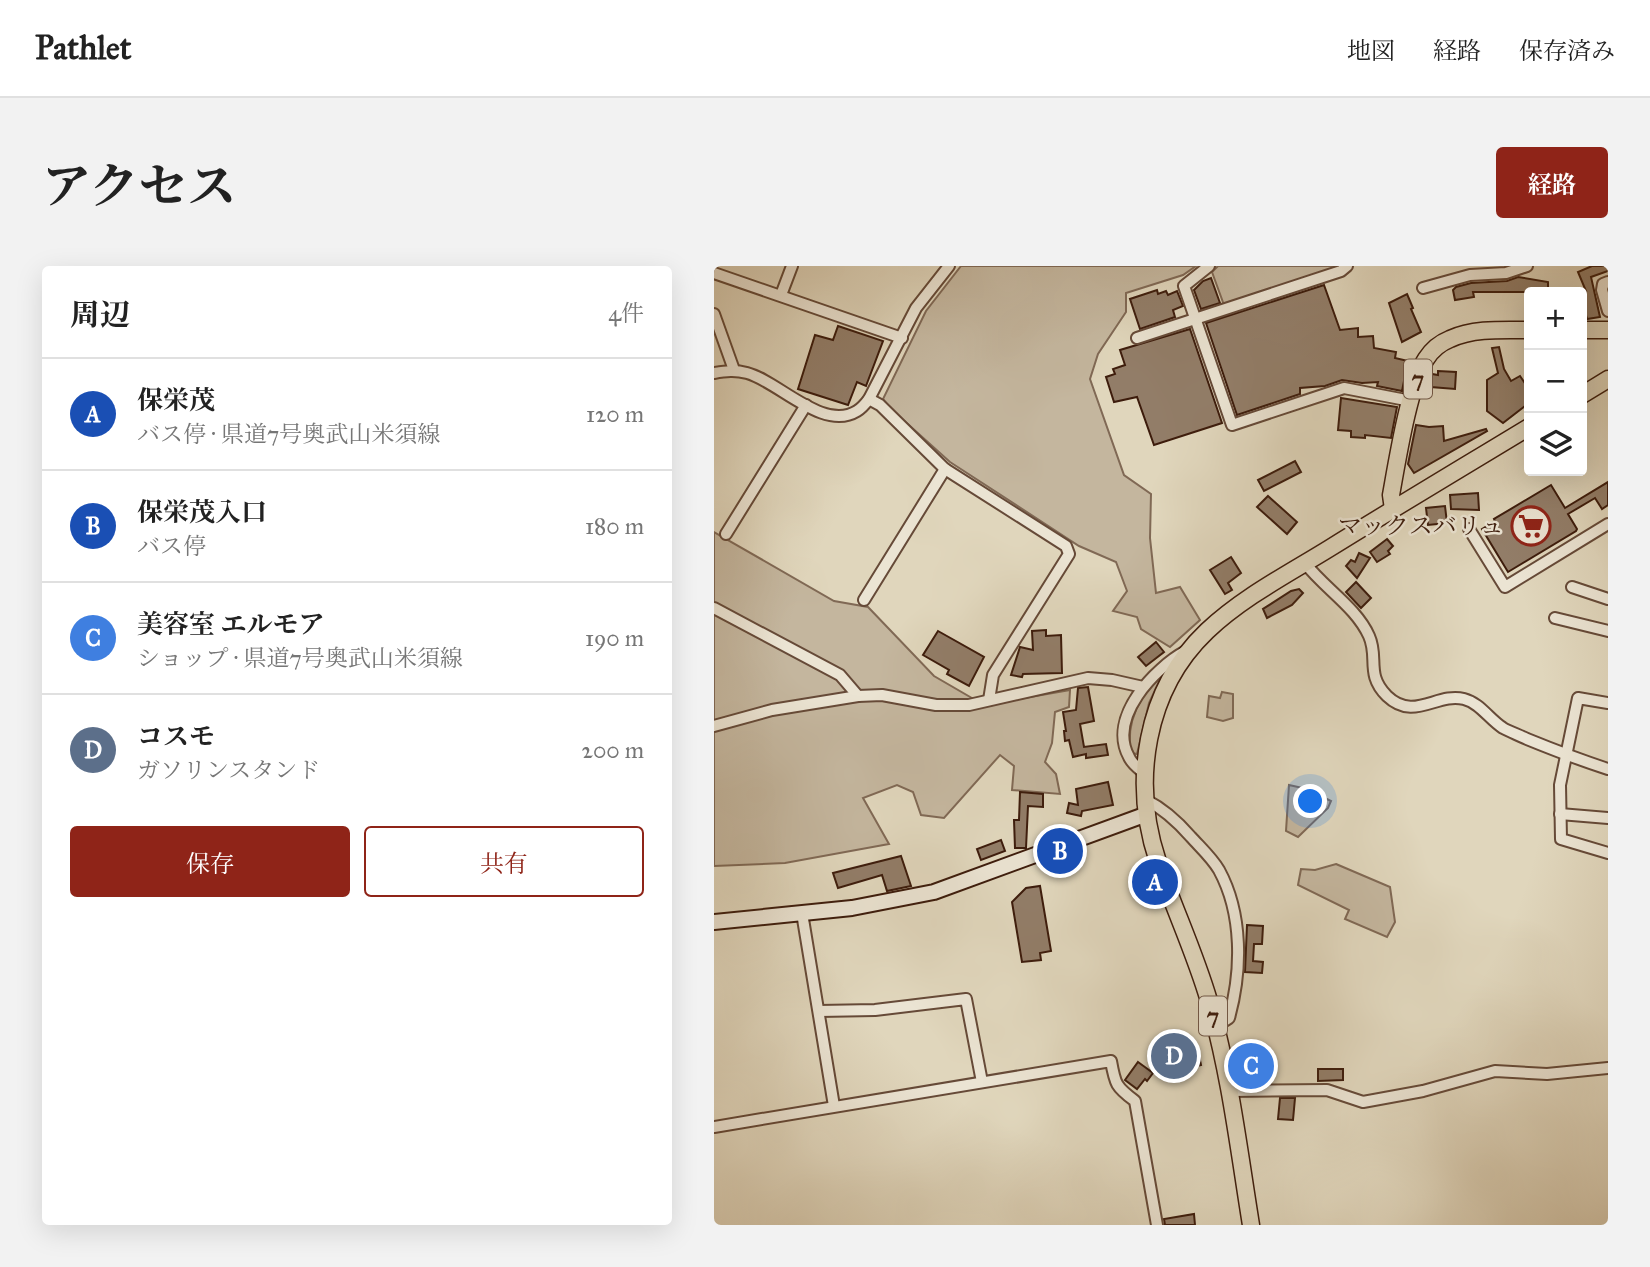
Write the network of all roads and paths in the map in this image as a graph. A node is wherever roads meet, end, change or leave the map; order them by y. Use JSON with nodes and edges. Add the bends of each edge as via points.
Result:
{"nodes":[{"id":1,"x":792,"y":266,"type":"edge"},
{"id":2,"x":949,"y":266,"type":"edge"},
{"id":3,"x":1209,"y":266,"type":"edge"},
{"id":4,"x":1348,"y":266,"type":"edge"},
{"id":5,"x":1527,"y":266,"type":"edge"},
{"id":6,"x":714,"y":273,"type":"edge"},
{"id":7,"x":1608,"y":282,"type":"edge"},
{"id":8,"x":1423,"y":288,"type":"dead end"},
{"id":9,"x":781,"y":295,"type":"junction"},
{"id":10,"x":1608,"y":311,"type":"edge"},
{"id":11,"x":714,"y":314,"type":"edge"},
{"id":12,"x":1195,"y":319,"type":"junction"},
{"id":13,"x":1524,"y":330,"type":"edge"},
{"id":14,"x":1587,"y":330,"type":"edge"},
{"id":15,"x":1608,"y":330,"type":"edge"},
{"id":16,"x":902,"y":338,"type":"junction"},
{"id":17,"x":1138,"y":338,"type":"dead end"},
{"id":18,"x":734,"y":370,"type":"junction"},
{"id":19,"x":714,"y":373,"type":"edge"},
{"id":20,"x":1608,"y":379,"type":"edge"},
{"id":21,"x":1587,"y":392,"type":"edge"},
{"id":22,"x":869,"y":399,"type":"junction"},
{"id":23,"x":1411,"y":401,"type":"junction"},
{"id":24,"x":806,"y":405,"type":"junction"},
{"id":25,"x":1524,"y":430,"type":"edge"},
{"id":26,"x":945,"y":469,"type":"junction"},
{"id":27,"x":1393,"y":509,"type":"junction"},
{"id":28,"x":1608,"y":524,"type":"edge"},
{"id":29,"x":1469,"y":529,"type":"dead end"},
{"id":30,"x":726,"y":534,"type":"dead end"},
{"id":31,"x":1305,"y":563,"type":"junction"},
{"id":32,"x":1572,"y":587,"type":"dead end"},
{"id":33,"x":1608,"y":599,"type":"edge"},
{"id":34,"x":864,"y":600,"type":"dead end"},
{"id":35,"x":714,"y":608,"type":"edge"},
{"id":36,"x":1555,"y":618,"type":"dead end"},
{"id":37,"x":1608,"y":631,"type":"edge"},
{"id":38,"x":1192,"y":648,"type":"junction"},
{"id":39,"x":1143,"y":687,"type":"junction"},
{"id":40,"x":858,"y":696,"type":"junction"},
{"id":41,"x":989,"y":701,"type":"junction"},
{"id":42,"x":1608,"y":703,"type":"edge"},
{"id":43,"x":714,"y":726,"type":"edge"},
{"id":44,"x":1567,"y":756,"type":"junction"},
{"id":45,"x":1608,"y":769,"type":"edge"},
{"id":46,"x":1144,"y":773,"type":"junction"},
{"id":47,"x":1147,"y":807,"type":"junction"},
{"id":48,"x":1560,"y":814,"type":"junction"},
{"id":49,"x":1608,"y":818,"type":"edge"},
{"id":50,"x":1608,"y":853,"type":"edge"},
{"id":51,"x":802,"y":913,"type":"junction"},
{"id":52,"x":714,"y":922,"type":"edge"},
{"id":53,"x":819,"y":1011,"type":"junction"},
{"id":54,"x":1215,"y":1027,"type":"junction"},
{"id":55,"x":1608,"y":1068,"type":"edge"},
{"id":56,"x":982,"y":1082,"type":"junction"},
{"id":57,"x":1229,"y":1091,"type":"junction"},
{"id":58,"x":834,"y":1106,"type":"junction"},
{"id":59,"x":714,"y":1127,"type":"edge"},
{"id":60,"x":1157,"y":1225,"type":"edge"},
{"id":61,"x":1251,"y":1225,"type":"edge"}],
"edges":[{"from":1,"to":9,"type":"street"},
{"from":2,"to":16,"type":"street","via":[[916,308]]},
{"from":3,"to":12,"type":"street","via":[[1184,286]]},
{"from":4,"to":12,"type":"street"},
{"from":5,"to":8,"type":"street"},
{"from":6,"to":9,"type":"street"},
{"from":7,"to":10,"type":"street","via":[[1602,290]]},
{"from":9,"to":16,"type":"street"},
{"from":11,"to":18,"type":"street"},
{"from":12,"to":17,"type":"street"},
{"from":12,"to":23,"type":"street","via":[[1232,425],[1344,388]]},
{"from":13,"to":23,"type":"main road","number":"7","via":[[1474,332],[1447,340],[1424,361]]},
{"from":14,"to":15,"type":"main road"},
{"from":16,"to":22,"type":"street"},
{"from":18,"to":19,"type":"street"},
{"from":18,"to":24,"type":"street","via":[[750,373]]},
{"from":20,"to":21,"type":"main road"},
{"from":22,"to":24,"type":"street","via":[[858,411],[844,416]]},
{"from":22,"to":26,"type":"street"},
{"from":23,"to":27,"type":"main road","number":"7","via":[[1391,495]]},
{"from":24,"to":30,"type":"street"},
{"from":25,"to":27,"type":"main road","number":"7"},
{"from":26,"to":34,"type":"street"},
{"from":26,"to":41,"type":"street","via":[[1066,546],[1069,554],[993,675]]},
{"from":27,"to":31,"type":"main road","number":"7"},
{"from":28,"to":29,"type":"street","via":[[1505,587]]},
{"from":31,"to":38,"type":"main road","number":"7","via":[[1249,597]]},
{"from":31,"to":44,"type":"street","via":[[1360,622],[1369,636],[1378,684],[1395,701],[1415,708],[1465,699],[1503,728]]},
{"from":32,"to":33,"type":"street"},
{"from":35,"to":40,"type":"street","via":[[840,675]]},
{"from":36,"to":37,"type":"street"},
{"from":38,"to":39,"type":"street","via":[[1170,660]]},
{"from":38,"to":46,"type":"main road","number":"7","via":[[1161,697]]},
{"from":39,"to":41,"type":"street","via":[[1088,678]]},
{"from":39,"to":46,"type":"street","via":[[1128,714],[1124,736],[1127,755]]},
{"from":40,"to":41,"type":"street","via":[[882,695],[936,705]]},
{"from":40,"to":43,"type":"street","via":[[772,710]]},
{"from":42,"to":44,"type":"street","via":[[1578,698]]},
{"from":44,"to":45,"type":"street"},
{"from":44,"to":48,"type":"street"},
{"from":46,"to":47,"type":"main road","number":"7"},
{"from":47,"to":51,"type":"street","via":[[933,892]]},
{"from":47,"to":54,"type":"main road","number":"7","via":[[1158,862]]},
{"from":47,"to":54,"type":"street","via":[[1159,807],[1210,857],[1220,871],[1234,914],[1238,949],[1234,991],[1229,1018]]},
{"from":48,"to":49,"type":"street"},
{"from":48,"to":50,"type":"street","via":[[1561,839]]},
{"from":51,"to":52,"type":"street"},
{"from":51,"to":53,"type":"street"},
{"from":53,"to":56,"type":"street","via":[[875,1010],[966,999]]},
{"from":53,"to":58,"type":"street"},
{"from":54,"to":57,"type":"main road","number":"7"},
{"from":55,"to":57,"type":"street","via":[[1547,1074],[1495,1071],[1363,1102],[1327,1090]]},
{"from":56,"to":58,"type":"street"},
{"from":56,"to":60,"type":"street","via":[[1111,1061],[1118,1088],[1135,1101]]},
{"from":57,"to":61,"type":"main road","number":"7"},
{"from":58,"to":59,"type":"street"}]}
